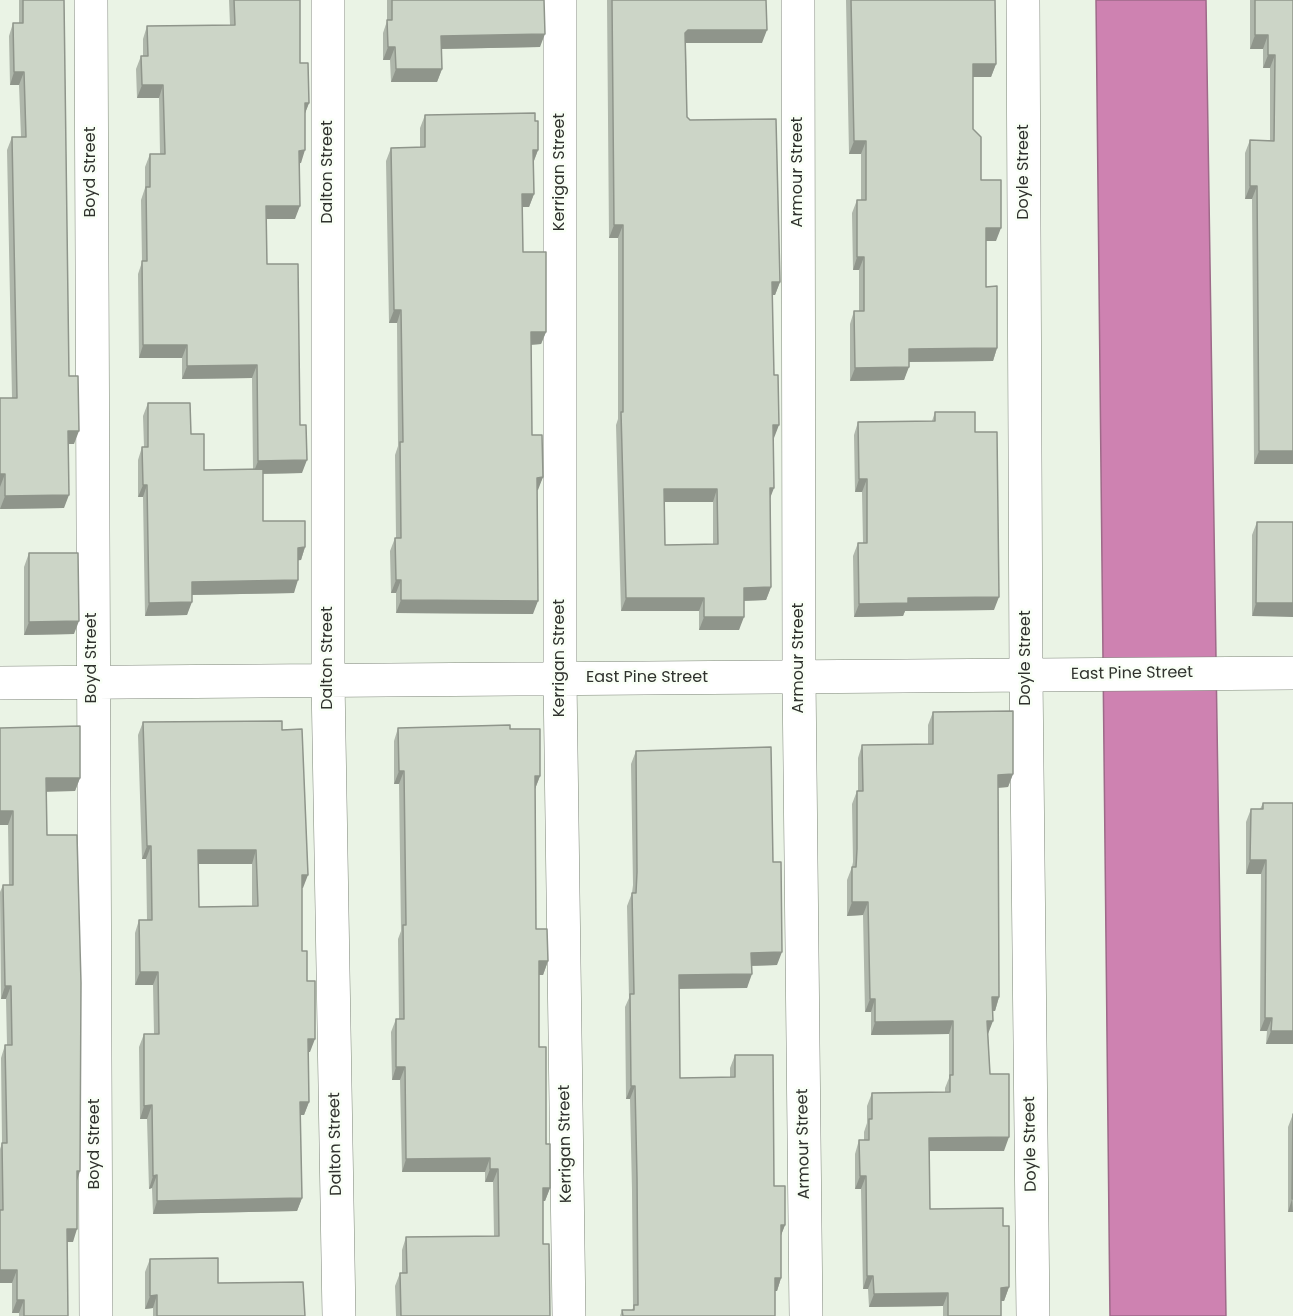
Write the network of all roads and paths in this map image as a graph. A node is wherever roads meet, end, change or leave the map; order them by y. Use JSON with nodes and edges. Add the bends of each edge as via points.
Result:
{"nodes":[{"id":1,"x":90,"y":0,"type":"edge"},
{"id":2,"x":328,"y":0,"type":"edge"},
{"id":3,"x":560,"y":0,"type":"edge"},
{"id":4,"x":798,"y":0,"type":"edge"},
{"id":5,"x":1023,"y":0,"type":"edge"},
{"id":6,"x":1293,"y":673,"type":"edge"},
{"id":7,"x":1026,"y":675,"type":"junction"},
{"id":8,"x":799,"y":677,"type":"junction"},
{"id":9,"x":560,"y":679,"type":"junction"},
{"id":10,"x":328,"y":681,"type":"junction"},
{"id":11,"x":0,"y":683,"type":"edge"},
{"id":12,"x":92,"y":683,"type":"junction"},
{"id":13,"x":96,"y":1316,"type":"edge"},
{"id":14,"x":339,"y":1316,"type":"edge"},
{"id":15,"x":569,"y":1316,"type":"edge"},
{"id":16,"x":806,"y":1316,"type":"edge"},
{"id":17,"x":1033,"y":1316,"type":"edge"}],
"edges":[{"from":1,"to":12,"type":"street","name":"Boyd Street"},
{"from":2,"to":10,"type":"street","name":"Dalton Street"},
{"from":3,"to":9,"type":"street","name":"Kerrigan Street"},
{"from":4,"to":8,"type":"street","name":"Armour Street"},
{"from":5,"to":7,"type":"street","name":"Doyle Street"},
{"from":6,"to":7,"type":"street","name":"East Pine Street"},
{"from":7,"to":8,"type":"street","name":"East Pine Street"},
{"from":7,"to":17,"type":"street","name":"Doyle Street"},
{"from":8,"to":9,"type":"street","name":"East Pine Street"},
{"from":8,"to":16,"type":"street","name":"Armour Street"},
{"from":9,"to":10,"type":"street","name":"East Pine Street"},
{"from":9,"to":15,"type":"street","name":"Kerrigan Street"},
{"from":10,"to":12,"type":"street","name":"East Pine Street"},
{"from":10,"to":14,"type":"street","name":"Dalton Street"},
{"from":11,"to":12,"type":"street","name":"East Pine Street"},
{"from":12,"to":13,"type":"street","name":"Boyd Street"}]}
